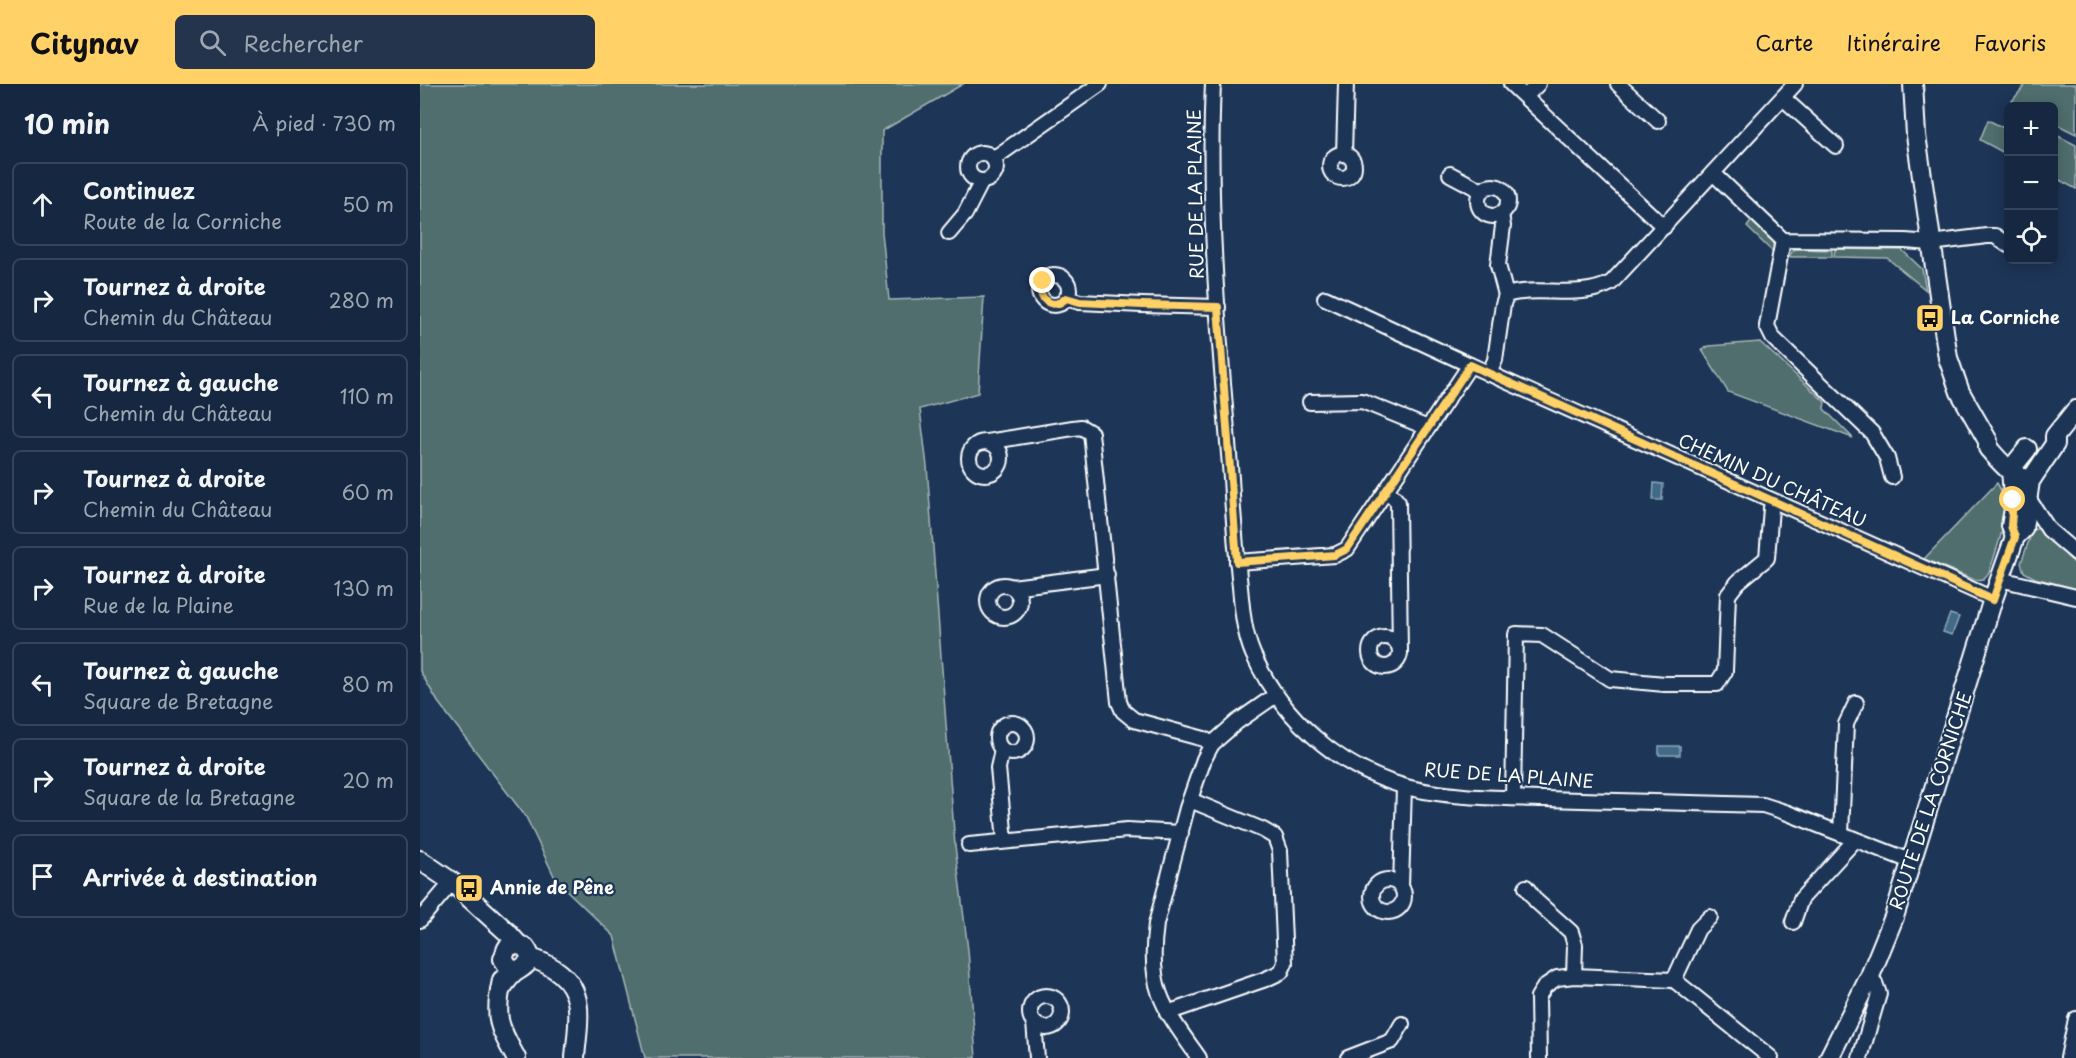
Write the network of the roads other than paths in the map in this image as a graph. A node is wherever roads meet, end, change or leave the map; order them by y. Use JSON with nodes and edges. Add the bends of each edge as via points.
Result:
{"nodes":[{"id":1,"x":1100,"y":84,"type":"edge"},
{"id":2,"x":1213,"y":84,"type":"edge"},
{"id":3,"x":1346,"y":84,"type":"edge"},
{"id":4,"x":1511,"y":84,"type":"edge"},
{"id":5,"x":1538,"y":84,"type":"edge"},
{"id":6,"x":1618,"y":84,"type":"edge"},
{"id":7,"x":1796,"y":84,"type":"edge"},
{"id":8,"x":1913,"y":84,"type":"edge"},
{"id":9,"x":1526,"y":96,"type":"junction"},
{"id":10,"x":1783,"y":98,"type":"junction"},
{"id":11,"x":1658,"y":121,"type":"dead end"},
{"id":12,"x":1836,"y":146,"type":"dead end"},
{"id":13,"x":1344,"y":154,"type":"dead end"},
{"id":14,"x":993,"y":159,"type":"junction"},
{"id":15,"x":1713,"y":173,"type":"junction"},
{"id":16,"x":1450,"y":174,"type":"dead end"},
{"id":17,"x":982,"y":181,"type":"junction"},
{"id":18,"x":1482,"y":191,"type":"junction"},
{"id":19,"x":1500,"y":214,"type":"junction"},
{"id":20,"x":1664,"y":227,"type":"junction"},
{"id":21,"x":949,"y":233,"type":"dead end"},
{"id":22,"x":1784,"y":240,"type":"junction"},
{"id":23,"x":2004,"y":242,"type":"edge"},
{"id":24,"x":1931,"y":243,"type":"junction"},
{"id":25,"x":1506,"y":295,"type":"junction"},
{"id":26,"x":1066,"y":298,"type":"dead end"},
{"id":27,"x":1325,"y":298,"type":"dead end"},
{"id":28,"x":1218,"y":307,"type":"junction"},
{"id":29,"x":1470,"y":365,"type":"junction"},
{"id":30,"x":1489,"y":374,"type":"junction"},
{"id":31,"x":1310,"y":402,"type":"dead end"},
{"id":32,"x":2076,"y":410,"type":"edge"},
{"id":33,"x":1428,"y":428,"type":"junction"},
{"id":34,"x":2055,"y":436,"type":"junction"},
{"id":35,"x":1988,"y":441,"type":"junction"},
{"id":36,"x":987,"y":442,"type":"dead end"},
{"id":37,"x":2021,"y":452,"type":"junction"},
{"id":38,"x":2011,"y":471,"type":"junction"},
{"id":39,"x":2035,"y":473,"type":"junction"},
{"id":40,"x":1892,"y":477,"type":"dead end"},
{"id":41,"x":1387,"y":490,"type":"junction"},
{"id":42,"x":2028,"y":498,"type":"junction"},
{"id":43,"x":1773,"y":501,"type":"junction"},
{"id":44,"x":2015,"y":537,"type":"junction"},
{"id":45,"x":2076,"y":553,"type":"edge"},
{"id":46,"x":1237,"y":562,"type":"junction"},
{"id":47,"x":1107,"y":576,"type":"junction"},
{"id":48,"x":2001,"y":579,"type":"junction"},
{"id":49,"x":1012,"y":587,"type":"dead end"},
{"id":50,"x":2076,"y":597,"type":"edge"},
{"id":51,"x":1993,"y":600,"type":"junction"},
{"id":52,"x":1400,"y":652,"type":"dead end"},
{"id":53,"x":1276,"y":695,"type":"junction"},
{"id":54,"x":1856,"y":703,"type":"dead end"},
{"id":55,"x":1212,"y":744,"type":"junction"},
{"id":56,"x":1002,"y":750,"type":"dead end"},
{"id":57,"x":1404,"y":787,"type":"junction"},
{"id":58,"x":1513,"y":798,"type":"junction"},
{"id":59,"x":1190,"y":800,"type":"junction"},
{"id":60,"x":1181,"y":833,"type":"junction"},
{"id":61,"x":1841,"y":833,"type":"junction"},
{"id":62,"x":1855,"y":840,"type":"junction"},
{"id":63,"x":1005,"y":841,"type":"junction"},
{"id":64,"x":969,"y":845,"type":"dead end"},
{"id":65,"x":420,"y":860,"type":"edge"},
{"id":66,"x":1913,"y":862,"type":"junction"},
{"id":67,"x":452,"y":882,"type":"junction"},
{"id":68,"x":1401,"y":886,"type":"dead end"},
{"id":69,"x":1526,"y":887,"type":"dead end"},
{"id":70,"x":1710,"y":917,"type":"dead end"},
{"id":71,"x":420,"y":920,"type":"edge"},
{"id":72,"x":1793,"y":922,"type":"dead end"},
{"id":73,"x":515,"y":958,"type":"junction"},
{"id":74,"x":1574,"y":976,"type":"junction"},
{"id":75,"x":1870,"y":976,"type":"junction"},
{"id":76,"x":1674,"y":980,"type":"junction"},
{"id":77,"x":1167,"y":1014,"type":"junction"},
{"id":78,"x":2076,"y":1019,"type":"edge"},
{"id":79,"x":1034,"y":1023,"type":"dead end"},
{"id":80,"x":1402,"y":1024,"type":"dead end"},
{"id":81,"x":516,"y":1058,"type":"edge"},
{"id":82,"x":575,"y":1058,"type":"edge"},
{"id":83,"x":1037,"y":1058,"type":"edge"},
{"id":84,"x":1199,"y":1058,"type":"edge"},
{"id":85,"x":1348,"y":1058,"type":"edge"},
{"id":86,"x":1539,"y":1058,"type":"edge"},
{"id":87,"x":1771,"y":1058,"type":"edge"},
{"id":88,"x":1829,"y":1058,"type":"edge"},
{"id":89,"x":1860,"y":1058,"type":"edge"},
{"id":90,"x":2068,"y":1058,"type":"edge"}],
"edges":[{"from":1,"to":14,"type":"street"},
{"from":2,"to":28,"type":"street","name":"RUE DE LA PLAINE","via":[[1212,189]]},
{"from":3,"to":13,"type":"street"},
{"from":4,"to":9,"type":"street"},
{"from":5,"to":9,"type":"street"},
{"from":6,"to":11,"type":"street"},
{"from":7,"to":10,"type":"street"},
{"from":8,"to":24,"type":"street"},
{"from":9,"to":20,"type":"street"},
{"from":10,"to":12,"type":"street"},
{"from":10,"to":15,"type":"street"},
{"from":14,"to":17,"type":"street","via":[[993,176]]},
{"from":14,"to":17,"type":"street","via":[[984,153],[969,160],[972,177]]},
{"from":15,"to":20,"type":"street"},
{"from":15,"to":22,"type":"street"},
{"from":16,"to":18,"type":"street"},
{"from":17,"to":21,"type":"street","via":[[965,214]]},
{"from":18,"to":19,"type":"street","via":[[1479,204],[1483,212],[1491,216]]},
{"from":18,"to":19,"type":"street","via":[[1491,186],[1505,192],[1507,206]]},
{"from":19,"to":25,"type":"street","via":[[1503,226],[1498,265]]},
{"from":20,"to":25,"type":"street","via":[[1605,286]]},
{"from":22,"to":24,"type":"street"},
{"from":22,"to":40,"type":"street","via":[[1767,326],[1770,333],[1872,433],[1887,458]]},
{"from":23,"to":24,"type":"street","via":[[1987,236]]},
{"from":24,"to":35,"type":"street","via":[[1948,358],[1960,392]]},
{"from":25,"to":30,"type":"street"},
{"from":26,"to":28,"type":"street","via":[[1080,302]]},
{"from":27,"to":29,"type":"street","name":"CHEMIN DU CHÂTEAU"},
{"from":28,"to":46,"type":"street","name":"RUE DE LA PLAINE"},
{"from":29,"to":30,"type":"street","name":"CHEMIN DU CHÂTEAU"},
{"from":29,"to":33,"type":"street"},
{"from":30,"to":43,"type":"street","name":"CHEMIN DU CHÂTEAU"},
{"from":31,"to":33,"type":"street","via":[[1362,401]]},
{"from":32,"to":34,"type":"street"},
{"from":33,"to":41,"type":"street"},
{"from":34,"to":37,"type":"street","via":[[2047,436]]},
{"from":34,"to":39,"type":"street","name":"ROUTE DE LA CORNICHE","via":[[2055,444]]},
{"from":35,"to":37,"type":"street"},
{"from":35,"to":38,"type":"street","via":[[1988,448]]},
{"from":36,"to":47,"type":"street","via":[[1081,427],[1091,432]]},
{"from":37,"to":38,"type":"street"},
{"from":37,"to":39,"type":"street"},
{"from":38,"to":39,"type":"street","via":[[2021,479]]},
{"from":38,"to":44,"type":"street","name":"ROUTE DE LA CORNICHE","via":[[2011,526]]},
{"from":39,"to":42,"type":"street","name":"ROUTE DE LA CORNICHE"},
{"from":41,"to":46,"type":"street","via":[[1342,553]]},
{"from":41,"to":52,"type":"street","via":[[1398,502]]},
{"from":42,"to":44,"type":"street","name":"ROUTE DE LA CORNICHE","via":[[2023,529]]},
{"from":42,"to":45,"type":"street","via":[[2049,530]]},
{"from":43,"to":51,"type":"street","name":"CHEMIN DU CHÂTEAU"},
{"from":43,"to":58,"type":"street","via":[[1767,558],[1728,595],[1725,671],[1717,684],[1610,679],[1542,635],[1516,634]]},
{"from":44,"to":48,"type":"street","name":"ROUTE DE LA CORNICHE"},
{"from":46,"to":53,"type":"street","name":"RUE DE LA PLAINE","via":[[1247,635]]},
{"from":47,"to":49,"type":"street"},
{"from":47,"to":55,"type":"street","via":[[1123,711],[1134,720]]},
{"from":48,"to":50,"type":"street"},
{"from":48,"to":51,"type":"street","name":"ROUTE DE LA CORNICHE"},
{"from":51,"to":66,"type":"street","name":"ROUTE DE LA CORNICHE"},
{"from":53,"to":55,"type":"street"},
{"from":53,"to":57,"type":"street","name":"RUE DE LA PLAINE","via":[[1305,729],[1336,753],[1366,772]]},
{"from":54,"to":61,"type":"street","via":[[1846,724]]},
{"from":55,"to":59,"type":"street"},
{"from":56,"to":63,"type":"street","via":[[998,768]]},
{"from":57,"to":58,"type":"street","name":"RUE DE LA PLAINE"},
{"from":57,"to":68,"type":"street"},
{"from":58,"to":61,"type":"street","name":"RUE DE LA PLAINE","via":[[1763,805]]},
{"from":59,"to":60,"type":"street"},
{"from":59,"to":77,"type":"street","via":[[1275,837],[1280,851],[1285,963],[1281,972],[1266,979]]},
{"from":60,"to":63,"type":"street","via":[[1127,830]]},
{"from":60,"to":77,"type":"street","via":[[1153,941],[1153,973]]},
{"from":61,"to":62,"type":"street","name":"RUE DE LA PLAINE"},
{"from":62,"to":66,"type":"street","name":"RUE DE LA PLAINE"},
{"from":62,"to":72,"type":"street","via":[[1801,899]]},
{"from":63,"to":64,"type":"street"},
{"from":65,"to":67,"type":"street"},
{"from":66,"to":75,"type":"street","name":"ROUTE DE LA CORNICHE"},
{"from":67,"to":71,"type":"street"},
{"from":67,"to":73,"type":"street","via":[[493,921]]},
{"from":69,"to":74,"type":"street","via":[[1571,932],[1575,945]]},
{"from":70,"to":76,"type":"street","via":[[1698,929]]},
{"from":73,"to":81,"type":"street","via":[[496,1006]]},
{"from":73,"to":82,"type":"street","via":[[540,960],[573,986],[580,1012]]},
{"from":74,"to":76,"type":"street"},
{"from":74,"to":86,"type":"street","via":[[1557,978],[1545,986],[1539,997]]},
{"from":75,"to":88,"type":"street","name":"ROUTE DE LA CORNICHE"},
{"from":75,"to":89,"type":"street","via":[[1880,994]]},
{"from":76,"to":87,"type":"street"},
{"from":77,"to":84,"type":"street"},
{"from":78,"to":90,"type":"street"},
{"from":79,"to":83,"type":"street"},
{"from":80,"to":85,"type":"street","via":[[1392,1041]]}]}
